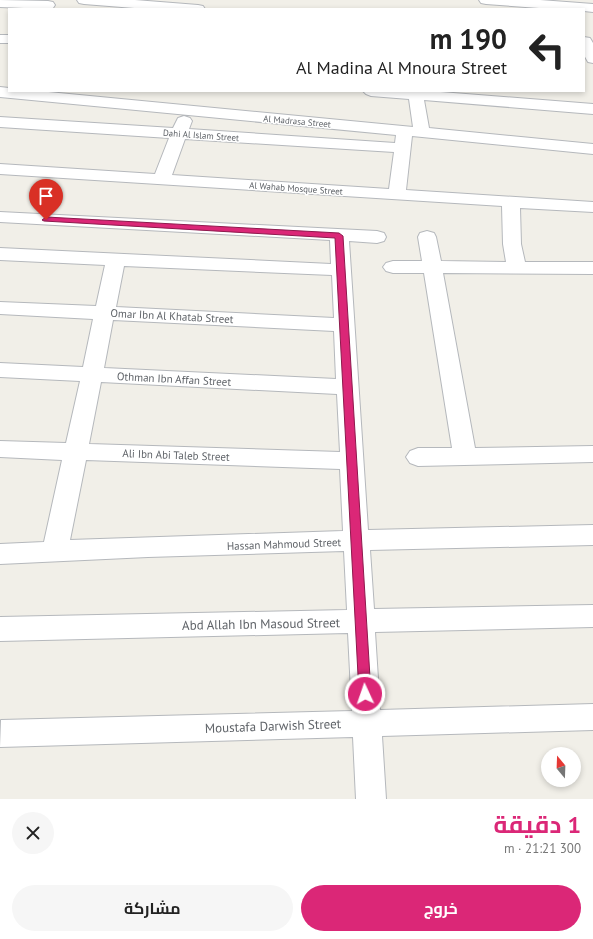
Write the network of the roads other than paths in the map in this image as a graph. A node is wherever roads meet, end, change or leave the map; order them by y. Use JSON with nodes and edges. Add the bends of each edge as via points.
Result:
{"nodes":[{"id":1,"x":84,"y":0,"type":"edge"},
{"id":2,"x":486,"y":0,"type":"edge"},
{"id":3,"x":0,"y":3,"type":"edge"},
{"id":4,"x":577,"y":4,"type":"edge"},
{"id":5,"x":49,"y":5,"type":"edge"},
{"id":6,"x":185,"y":8,"type":"edge"},
{"id":7,"x":593,"y":8,"type":"edge"},
{"id":8,"x":587,"y":41,"type":"edge"},
{"id":9,"x":593,"y":59,"type":"edge"},
{"id":10,"x":0,"y":92,"type":"edge"},
{"id":11,"x":393,"y":92,"type":"edge"},
{"id":12,"x":26,"y":93,"type":"edge"},
{"id":13,"x":415,"y":93,"type":"edge"},
{"id":14,"x":593,"y":109,"type":"edge"},
{"id":15,"x":189,"y":110,"type":"junction"},
{"id":16,"x":0,"y":122,"type":"edge"},
{"id":17,"x":404,"y":131,"type":"junction"},
{"id":18,"x":422,"y":133,"type":"junction"},
{"id":19,"x":179,"y":134,"type":"junction"},
{"id":20,"x":402,"y":148,"type":"junction"},
{"id":21,"x":593,"y":150,"type":"edge"},
{"id":22,"x":0,"y":169,"type":"edge"},
{"id":23,"x":162,"y":179,"type":"junction"},
{"id":24,"x":397,"y":194,"type":"junction"},
{"id":25,"x":511,"y":202,"type":"junction"},
{"id":26,"x":593,"y":207,"type":"edge"},
{"id":27,"x":0,"y":217,"type":"edge"},
{"id":28,"x":339,"y":236,"type":"junction"},
{"id":29,"x":427,"y":237,"type":"dead end"},
{"id":30,"x":377,"y":238,"type":"dead end"},
{"id":31,"x":0,"y":254,"type":"edge"},
{"id":32,"x":116,"y":259,"type":"junction"},
{"id":33,"x":393,"y":267,"type":"dead end"},
{"id":34,"x":432,"y":267,"type":"junction"},
{"id":35,"x":516,"y":267,"type":"junction"},
{"id":36,"x":593,"y":268,"type":"edge"},
{"id":37,"x":341,"y":270,"type":"junction"},
{"id":38,"x":0,"y":308,"type":"edge"},
{"id":39,"x":105,"y":313,"type":"junction"},
{"id":40,"x":344,"y":324,"type":"junction"},
{"id":41,"x":0,"y":370,"type":"edge"},
{"id":42,"x":92,"y":375,"type":"junction"},
{"id":43,"x":348,"y":387,"type":"junction"},
{"id":44,"x":0,"y":448,"type":"edge"},
{"id":45,"x":76,"y":451,"type":"junction"},
{"id":46,"x":593,"y":454,"type":"edge"},
{"id":47,"x":465,"y":456,"type":"junction"},
{"id":48,"x":418,"y":457,"type":"dead end"},
{"id":49,"x":352,"y":461,"type":"junction"},
{"id":50,"x":593,"y":535,"type":"edge"},
{"id":51,"x":356,"y":541,"type":"junction"},
{"id":52,"x":56,"y":551,"type":"junction"},
{"id":53,"x":0,"y":554,"type":"edge"},
{"id":54,"x":593,"y":616,"type":"edge"},
{"id":55,"x":361,"y":622,"type":"junction"},
{"id":56,"x":0,"y":629,"type":"edge"},
{"id":57,"x":593,"y":717,"type":"edge"},
{"id":58,"x":366,"y":723,"type":"junction"},
{"id":59,"x":1,"y":734,"type":"dead end"},
{"id":60,"x":371,"y":799,"type":"edge"}],
"edges":[{"from":1,"to":6,"type":"street"},
{"from":2,"to":4,"type":"street"},
{"from":3,"to":5,"type":"street"},
{"from":4,"to":7,"type":"street"},
{"from":8,"to":9,"type":"street"},
{"from":10,"to":12,"type":"street","name":"Al Madrasa Street"},
{"from":11,"to":13,"type":"street"},
{"from":12,"to":15,"type":"street","name":"Al Madrasa Street"},
{"from":13,"to":14,"type":"street"},
{"from":13,"to":18,"type":"street"},
{"from":15,"to":17,"type":"street","name":"Al Madrasa Street"},
{"from":15,"to":19,"type":"street"},
{"from":16,"to":19,"type":"street","name":"Dahi Al Islam Street"},
{"from":17,"to":18,"type":"street","name":"Al Madrasa Street"},
{"from":17,"to":20,"type":"street"},
{"from":18,"to":21,"type":"street","name":"Al Madrasa Street"},
{"from":19,"to":20,"type":"street","name":"Dahi Al Islam Street"},
{"from":19,"to":23,"type":"street"},
{"from":20,"to":24,"type":"street"},
{"from":22,"to":23,"type":"street","name":"Al Wahab Mosque Street"},
{"from":23,"to":24,"type":"street","name":"Al Wahab Mosque Street"},
{"from":24,"to":25,"type":"street","name":"Al Wahab Mosque Street"},
{"from":25,"to":26,"type":"street","name":"Al Wahab Mosque Street"},
{"from":25,"to":35,"type":"street","via":[[512,244]]},
{"from":27,"to":28,"type":"street"},
{"from":28,"to":30,"type":"street"},
{"from":28,"to":37,"type":"street"},
{"from":29,"to":34,"type":"street"},
{"from":31,"to":32,"type":"street"},
{"from":32,"to":37,"type":"street"},
{"from":32,"to":39,"type":"street"},
{"from":33,"to":34,"type":"street"},
{"from":34,"to":35,"type":"street"},
{"from":34,"to":47,"type":"street"},
{"from":35,"to":36,"type":"street"},
{"from":37,"to":40,"type":"street"},
{"from":38,"to":39,"type":"street","name":"Omar Ibn Al Khatab Street"},
{"from":39,"to":40,"type":"street","name":"Omar Ibn Al Khatab Street"},
{"from":39,"to":42,"type":"street"},
{"from":40,"to":43,"type":"street"},
{"from":41,"to":42,"type":"street","name":"Othman Ibn Affan Street"},
{"from":42,"to":43,"type":"street","name":"Othman Ibn Affan Street"},
{"from":42,"to":45,"type":"street"},
{"from":43,"to":49,"type":"street"},
{"from":44,"to":45,"type":"street","name":"Ali Ibn Abi Taleb Street"},
{"from":45,"to":49,"type":"street","name":"Ali Ibn Abi Taleb Street"},
{"from":45,"to":52,"type":"street"},
{"from":46,"to":47,"type":"street"},
{"from":47,"to":48,"type":"street"},
{"from":49,"to":51,"type":"street"},
{"from":50,"to":51,"type":"street","name":"Hassan Mahmoud Street"},
{"from":51,"to":52,"type":"street","name":"Hassan Mahmoud Street"},
{"from":51,"to":55,"type":"street"},
{"from":52,"to":53,"type":"street","name":"Hassan Mahmoud Street"},
{"from":54,"to":55,"type":"street","name":"Abd Allah Ibn Masoud Street"},
{"from":55,"to":56,"type":"street","name":"Abd Allah Ibn Masoud Street"},
{"from":55,"to":58,"type":"street"},
{"from":57,"to":58,"type":"street","name":"Moustafa Darwish Street"},
{"from":58,"to":59,"type":"street","name":"Moustafa Darwish Street"},
{"from":58,"to":60,"type":"street"}]}
